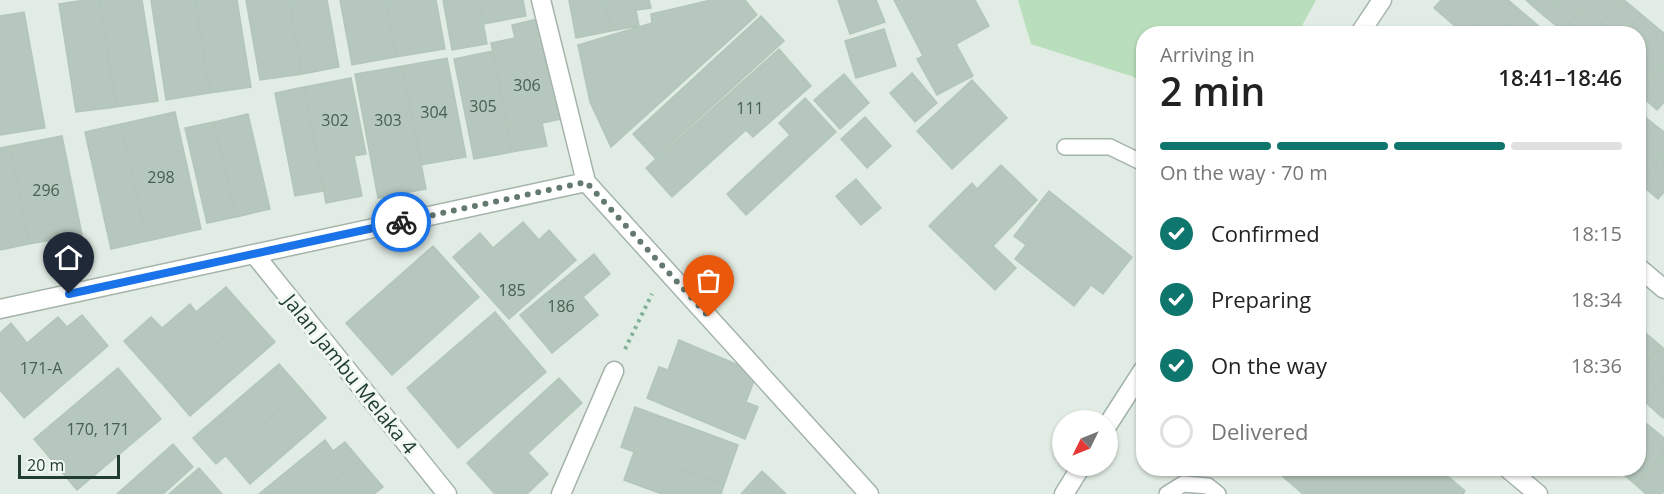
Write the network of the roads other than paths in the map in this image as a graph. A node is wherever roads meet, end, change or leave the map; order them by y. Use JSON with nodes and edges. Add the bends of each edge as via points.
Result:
{"nodes":[{"id":1,"x":541,"y":0,"type":"edge"},
{"id":2,"x":1382,"y":0,"type":"edge"},
{"id":3,"x":1365,"y":26,"type":"edge"},
{"id":4,"x":1065,"y":147,"type":"dead end"},
{"id":5,"x":1136,"y":160,"type":"edge"},
{"id":6,"x":586,"y":182,"type":"junction"},
{"id":7,"x":254,"y":254,"type":"junction"},
{"id":8,"x":1646,"y":274,"type":"edge"},
{"id":9,"x":1664,"y":289,"type":"edge"},
{"id":10,"x":0,"y":309,"type":"edge"},
{"id":11,"x":614,"y":371,"type":"road end"},
{"id":12,"x":1136,"y":381,"type":"edge"},
{"id":13,"x":1117,"y":410,"type":"edge"},
{"id":14,"x":1075,"y":476,"type":"edge"},
{"id":15,"x":1517,"y":476,"type":"edge"},
{"id":16,"x":447,"y":494,"type":"edge"},
{"id":17,"x":561,"y":494,"type":"edge"},
{"id":18,"x":869,"y":494,"type":"edge"},
{"id":19,"x":1064,"y":494,"type":"edge"},
{"id":20,"x":1167,"y":494,"type":"edge"},
{"id":21,"x":1218,"y":494,"type":"edge"},
{"id":22,"x":1538,"y":494,"type":"edge"}],
"edges":[{"from":1,"to":6,"type":"street"},
{"from":2,"to":3,"type":"street"},
{"from":4,"to":5,"type":"lane","via":[[1110,147]]},
{"from":6,"to":7,"type":"street"},
{"from":6,"to":18,"type":"street"},
{"from":7,"to":10,"type":"street"},
{"from":7,"to":16,"type":"street","name":"Jalan Jambu Melaka 4"},
{"from":8,"to":9,"type":"street"},
{"from":11,"to":17,"type":"street"},
{"from":12,"to":13,"type":"street"},
{"from":14,"to":19,"type":"street"},
{"from":15,"to":22,"type":"street"},
{"from":20,"to":21,"type":"lane","via":[[1184,484],[1209,486]]}]}
